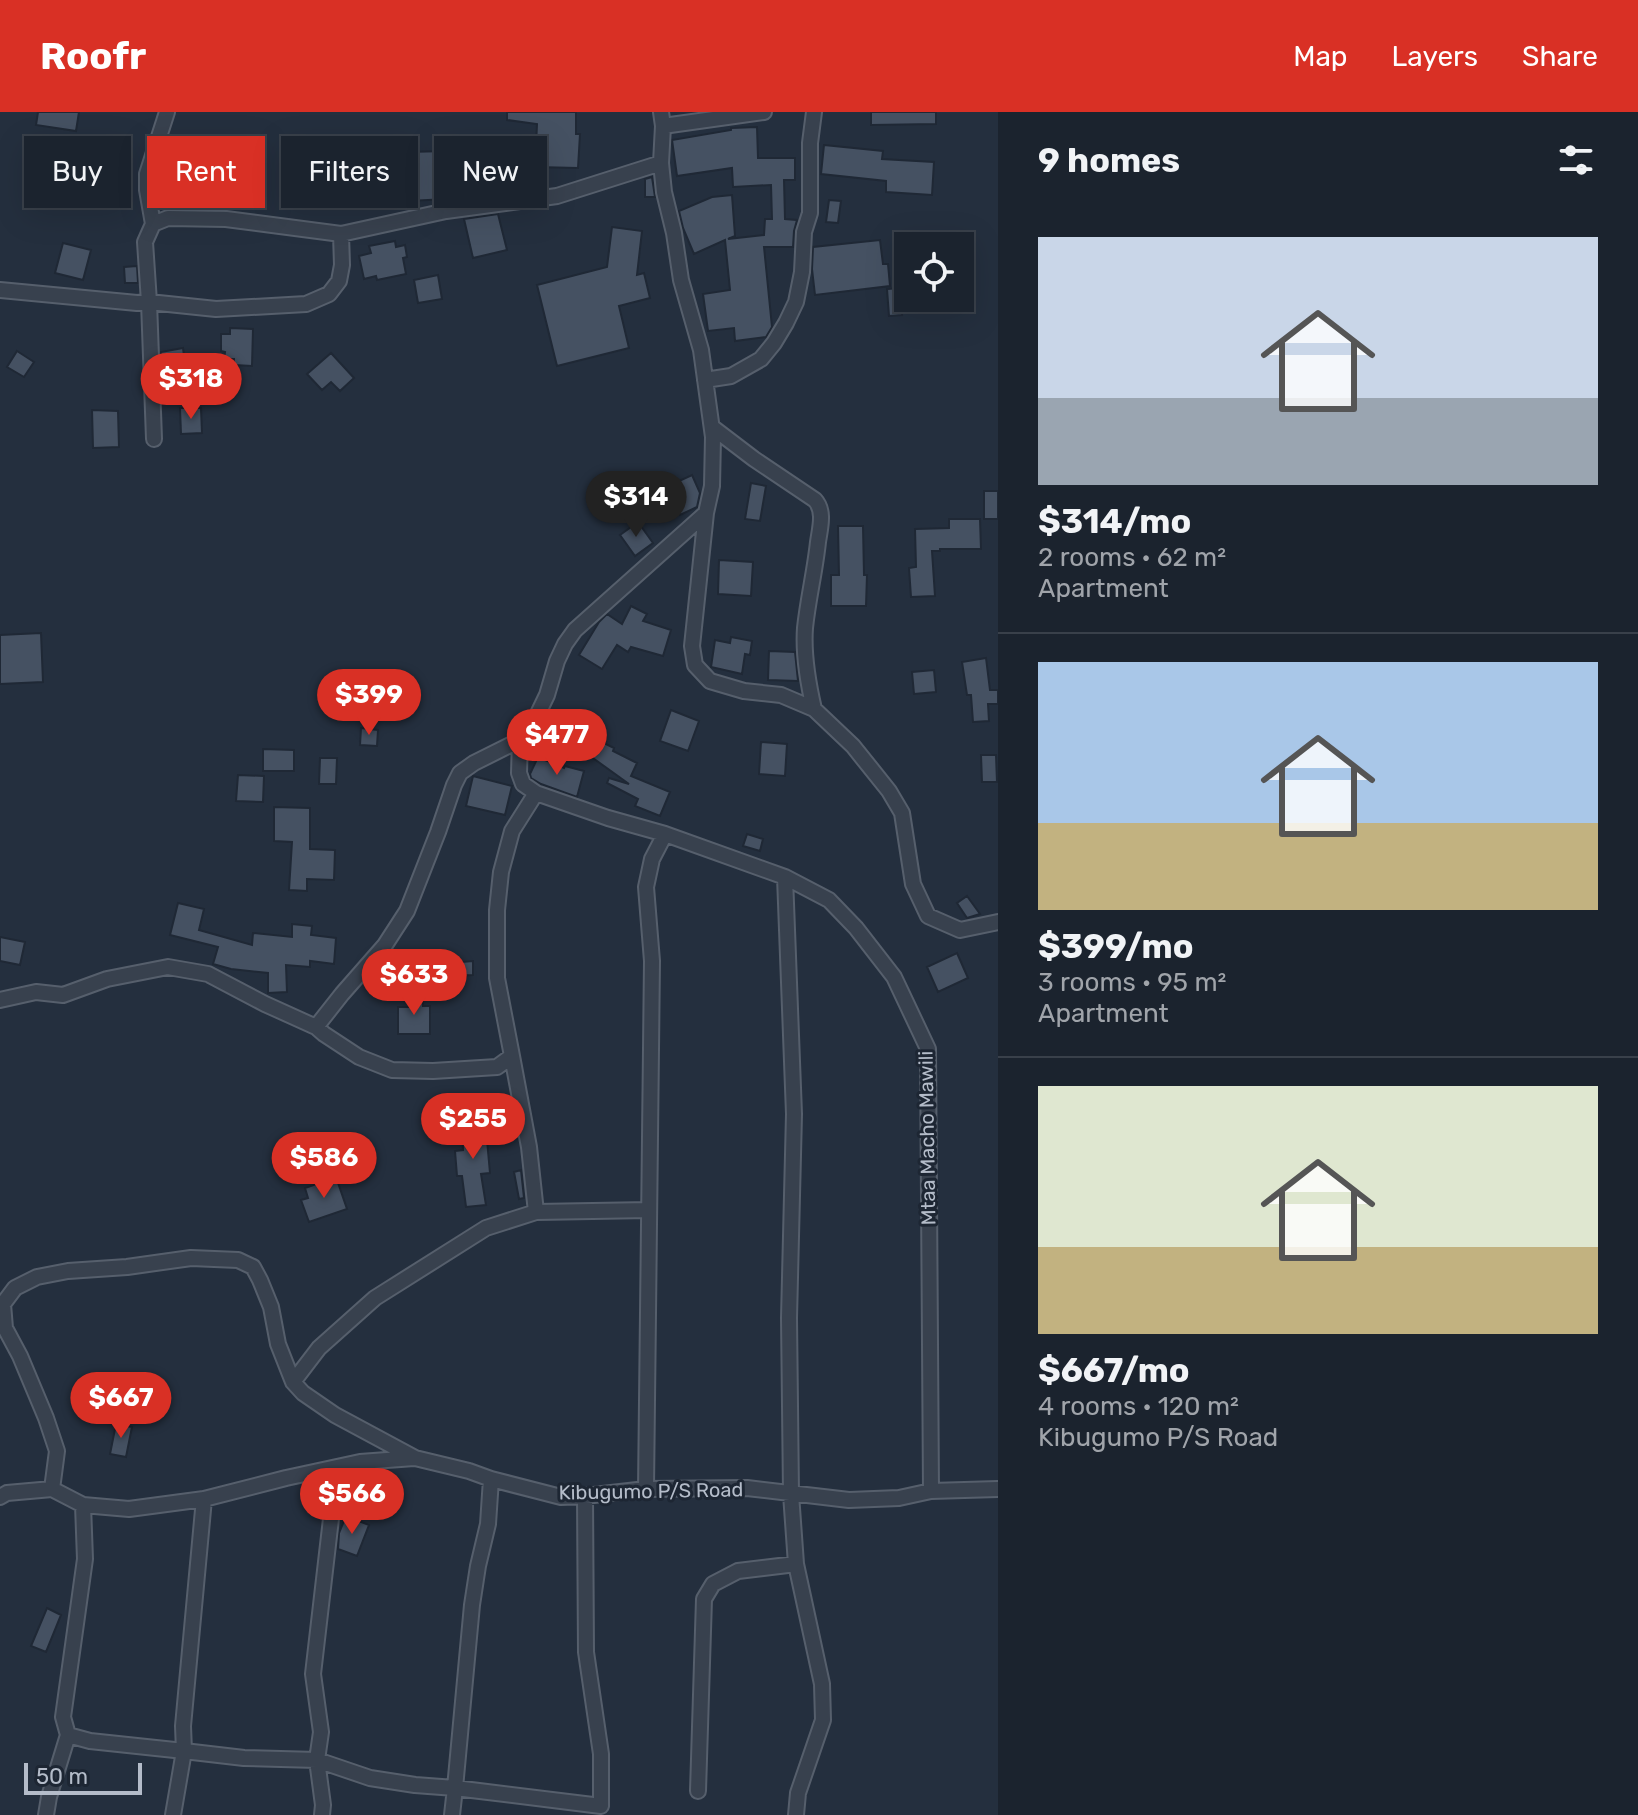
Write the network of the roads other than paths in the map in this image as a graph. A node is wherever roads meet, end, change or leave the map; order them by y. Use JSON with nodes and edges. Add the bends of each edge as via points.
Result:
{"nodes":[{"id":1,"x":167,"y":112,"type":"edge"},
{"id":2,"x":764,"y":112,"type":"edge"},
{"id":3,"x":814,"y":112,"type":"edge"},
{"id":4,"x":662,"y":119,"type":"edge"},
{"id":5,"x":661,"y":163,"type":"junction"},
{"id":6,"x":153,"y":224,"type":"junction"},
{"id":7,"x":341,"y":234,"type":"junction"},
{"id":8,"x":0,"y":290,"type":"edge"},
{"id":9,"x":149,"y":302,"type":"junction"},
{"id":10,"x":705,"y":380,"type":"junction"},
{"id":11,"x":712,"y":427,"type":"junction"},
{"id":12,"x":154,"y":439,"type":"dead end"},
{"id":13,"x":706,"y":513,"type":"junction"},
{"id":14,"x":814,"y":709,"type":"junction"},
{"id":15,"x":520,"y":740,"type":"junction"},
{"id":16,"x":536,"y":793,"type":"junction"},
{"id":17,"x":665,"y":834,"type":"junction"},
{"id":18,"x":785,"y":877,"type":"junction"},
{"id":19,"x":998,"y":922,"type":"edge"},
{"id":20,"x":0,"y":1000,"type":"edge"},
{"id":21,"x":316,"y":1027,"type":"junction"},
{"id":22,"x":512,"y":1056,"type":"junction"},
{"id":23,"x":649,"y":1210,"type":"junction"},
{"id":24,"x":536,"y":1212,"type":"junction"},
{"id":25,"x":293,"y":1382,"type":"junction"},
{"id":26,"x":415,"y":1458,"type":"junction"},
{"id":27,"x":337,"y":1467,"type":"junction"},
{"id":28,"x":491,"y":1479,"type":"junction"},
{"id":29,"x":52,"y":1489,"type":"junction"},
{"id":30,"x":646,"y":1489,"type":"junction"},
{"id":31,"x":998,"y":1489,"type":"edge"},
{"id":32,"x":931,"y":1491,"type":"junction"},
{"id":33,"x":791,"y":1494,"type":"junction"},
{"id":34,"x":585,"y":1496,"type":"junction"},
{"id":35,"x":0,"y":1497,"type":"edge"},
{"id":36,"x":204,"y":1499,"type":"junction"},
{"id":37,"x":83,"y":1505,"type":"junction"},
{"id":38,"x":796,"y":1564,"type":"junction"},
{"id":39,"x":68,"y":1735,"type":"junction"},
{"id":40,"x":184,"y":1751,"type":"junction"},
{"id":41,"x":317,"y":1760,"type":"junction"},
{"id":42,"x":455,"y":1788,"type":"junction"},
{"id":43,"x":698,"y":1791,"type":"dead end"},
{"id":44,"x":601,"y":1810,"type":"edge"},
{"id":45,"x":46,"y":1815,"type":"edge"},
{"id":46,"x":173,"y":1815,"type":"edge"},
{"id":47,"x":322,"y":1815,"type":"edge"},
{"id":48,"x":452,"y":1815,"type":"edge"},
{"id":49,"x":796,"y":1815,"type":"edge"}],
"edges":[{"from":1,"to":6,"type":"street","via":[[147,174]]},
{"from":2,"to":4,"type":"street"},
{"from":3,"to":10,"type":"street","via":[[810,213],[796,302],[761,359],[731,376]]},
{"from":4,"to":5,"type":"street"},
{"from":5,"to":7,"type":"street","via":[[557,196],[446,211]]},
{"from":5,"to":10,"type":"street"},
{"from":6,"to":7,"type":"street","via":[[168,218],[226,219]]},
{"from":6,"to":9,"type":"street","via":[[145,242]]},
{"from":7,"to":9,"type":"street","via":[[339,281],[329,294],[306,304],[216,309]]},
{"from":8,"to":9,"type":"street"},
{"from":9,"to":12,"type":"street"},
{"from":10,"to":11,"type":"street"},
{"from":11,"to":13,"type":"street","via":[[713,473]]},
{"from":11,"to":14,"type":"street","via":[[820,505],[805,631]]},
{"from":13,"to":14,"type":"street","via":[[692,646],[695,665],[710,681],[781,695]]},
{"from":13,"to":15,"type":"street","via":[[575,630],[534,722]]},
{"from":14,"to":19,"type":"street","via":[[853,746],[902,813],[913,884],[928,916],[960,930]]},
{"from":15,"to":16,"type":"street","via":[[519,773],[523,784]]},
{"from":15,"to":21,"type":"street","via":[[460,773],[407,911]]},
{"from":16,"to":17,"type":"street","name":"Mtaa Macho Mawili"},
{"from":16,"to":22,"type":"street","via":[[512,831],[497,910],[497,978]]},
{"from":17,"to":18,"type":"street","name":"Mtaa Macho Mawili"},
{"from":17,"to":23,"type":"street","via":[[646,887],[652,961]]},
{"from":18,"to":32,"type":"street","name":"Mtaa Macho Mawili","via":[[829,900],[856,928],[894,977],[928,1049]]},
{"from":18,"to":33,"type":"street","via":[[794,1114]]},
{"from":20,"to":21,"type":"street","via":[[36,992],[63,995],[107,979],[168,967],[208,974]]},
{"from":21,"to":22,"type":"street","via":[[359,1057],[392,1070],[497,1067]]},
{"from":22,"to":24,"type":"street"},
{"from":23,"to":24,"type":"street"},
{"from":23,"to":30,"type":"street"},
{"from":24,"to":25,"type":"street","via":[[486,1228],[375,1298],[319,1348]]},
{"from":25,"to":26,"type":"street","name":"Kibugumo P/S Road","via":[[335,1415]]},
{"from":25,"to":29,"type":"street","name":"Kibugumo P/S Road","via":[[260,1280],[253,1267],[238,1260],[191,1258],[37,1277],[15,1288],[3,1304],[5,1328],[57,1451]]},
{"from":26,"to":27,"type":"street"},
{"from":26,"to":28,"type":"street","name":"Kibugumo P/S Road"},
{"from":27,"to":36,"type":"street"},
{"from":27,"to":41,"type":"street","via":[[313,1674],[321,1732]]},
{"from":28,"to":34,"type":"street","name":"Kibugumo P/S Road","via":[[561,1497]]},
{"from":28,"to":42,"type":"street","via":[[472,1605]]},
{"from":29,"to":35,"type":"street"},
{"from":29,"to":37,"type":"street"},
{"from":30,"to":33,"type":"street","name":"Kibugumo P/S Road","via":[[747,1488]]},
{"from":30,"to":34,"type":"street","name":"Kibugumo P/S Road"},
{"from":31,"to":32,"type":"street","name":"Kibugumo P/S Road"},
{"from":32,"to":33,"type":"street","name":"Kibugumo P/S Road","via":[[849,1500]]},
{"from":33,"to":38,"type":"street"},
{"from":34,"to":44,"type":"street","via":[[586,1652],[601,1754]]},
{"from":36,"to":37,"type":"street","via":[[129,1509]]},
{"from":36,"to":40,"type":"street"},
{"from":37,"to":39,"type":"street","via":[[85,1559],[63,1717]]},
{"from":38,"to":43,"type":"street","via":[[738,1571],[713,1584],[704,1599]]},
{"from":38,"to":49,"type":"street","via":[[822,1684],[823,1720],[798,1793]]},
{"from":39,"to":40,"type":"street"},
{"from":39,"to":45,"type":"street"},
{"from":40,"to":41,"type":"street"},
{"from":40,"to":46,"type":"street"},
{"from":41,"to":42,"type":"street","via":[[370,1778]]},
{"from":41,"to":47,"type":"street"},
{"from":42,"to":44,"type":"street"},
{"from":42,"to":48,"type":"street"}]}
